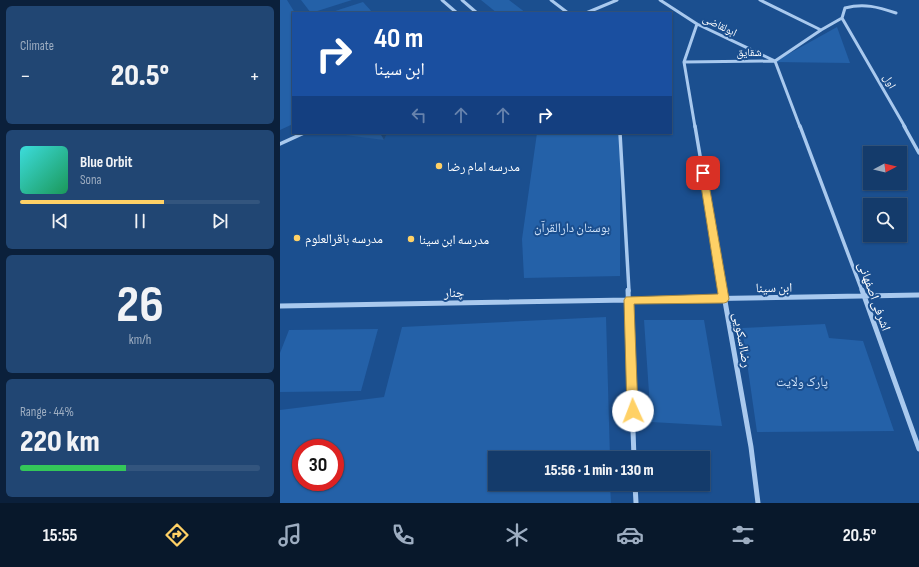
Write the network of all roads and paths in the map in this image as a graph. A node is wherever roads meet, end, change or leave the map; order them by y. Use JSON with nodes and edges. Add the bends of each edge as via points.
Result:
{"nodes":[{"id":1,"x":442,"y":0,"type":"edge"},
{"id":2,"x":462,"y":0,"type":"edge"},
{"id":3,"x":551,"y":0,"type":"edge"},
{"id":4,"x":617,"y":0,"type":"edge"},
{"id":5,"x":660,"y":0,"type":"edge"},
{"id":6,"x":760,"y":0,"type":"edge"},
{"id":7,"x":456,"y":12,"type":"edge"},
{"id":8,"x":476,"y":12,"type":"edge"},
{"id":9,"x":567,"y":12,"type":"edge"},
{"id":10,"x":588,"y":12,"type":"edge"},
{"id":11,"x":896,"y":13,"type":"dead end"},
{"id":12,"x":842,"y":18,"type":"junction"},
{"id":13,"x":698,"y":24,"type":"junction"},
{"id":14,"x":821,"y":30,"type":"junction"},
{"id":15,"x":775,"y":61,"type":"junction"},
{"id":16,"x":684,"y":62,"type":"junction"},
{"id":17,"x":302,"y":134,"type":"edge"},
{"id":18,"x":620,"y":134,"type":"edge"},
{"id":19,"x":280,"y":144,"type":"edge"},
{"id":20,"x":919,"y":153,"type":"edge"},
{"id":21,"x":919,"y":295,"type":"edge"},
{"id":22,"x":864,"y":296,"type":"junction"},
{"id":23,"x":724,"y":299,"type":"junction"},
{"id":24,"x":629,"y":300,"type":"junction"},
{"id":25,"x":280,"y":306,"type":"edge"},
{"id":26,"x":919,"y":449,"type":"edge"},
{"id":27,"x":634,"y":451,"type":"edge"},
{"id":28,"x":635,"y":491,"type":"edge"},
{"id":29,"x":636,"y":503,"type":"edge"},
{"id":30,"x":758,"y":503,"type":"edge"}],
"edges":[{"from":1,"to":7,"type":"street"},
{"from":2,"to":8,"type":"street"},
{"from":3,"to":9,"type":"street"},
{"from":4,"to":10,"type":"street"},
{"from":5,"to":13,"type":"street","name":"ابولقاضی"},
{"from":6,"to":14,"type":"street"},
{"from":11,"to":12,"type":"street","name":"شقایق","via":[[870,4],[857,4],[845,8]]},
{"from":12,"to":14,"type":"street","name":"شقایق"},
{"from":12,"to":20,"type":"street","name":"اول"},
{"from":13,"to":15,"type":"street","name":"ابولقاضی"},
{"from":13,"to":16,"type":"street"},
{"from":14,"to":15,"type":"street","name":"شقایق"},
{"from":15,"to":16,"type":"street","name":"شقایق"},
{"from":15,"to":22,"type":"street","name":"اشرفی اصفهانی"},
{"from":16,"to":23,"type":"street","name":"رضااسکویی"},
{"from":17,"to":19,"type":"street"},
{"from":18,"to":24,"type":"street"},
{"from":21,"to":22,"type":"street","name":"ابن سینا"},
{"from":22,"to":23,"type":"street","name":"ابن سینا"},
{"from":22,"to":26,"type":"street","name":"اشرفی اصفهانی"},
{"from":23,"to":24,"type":"street","name":"ابن سینا"},
{"from":23,"to":30,"type":"street","name":"رضااسکویی","via":[[751,447]]},
{"from":24,"to":25,"type":"street","name":"چنار"},
{"from":24,"to":27,"type":"street"},
{"from":28,"to":29,"type":"street"}]}
